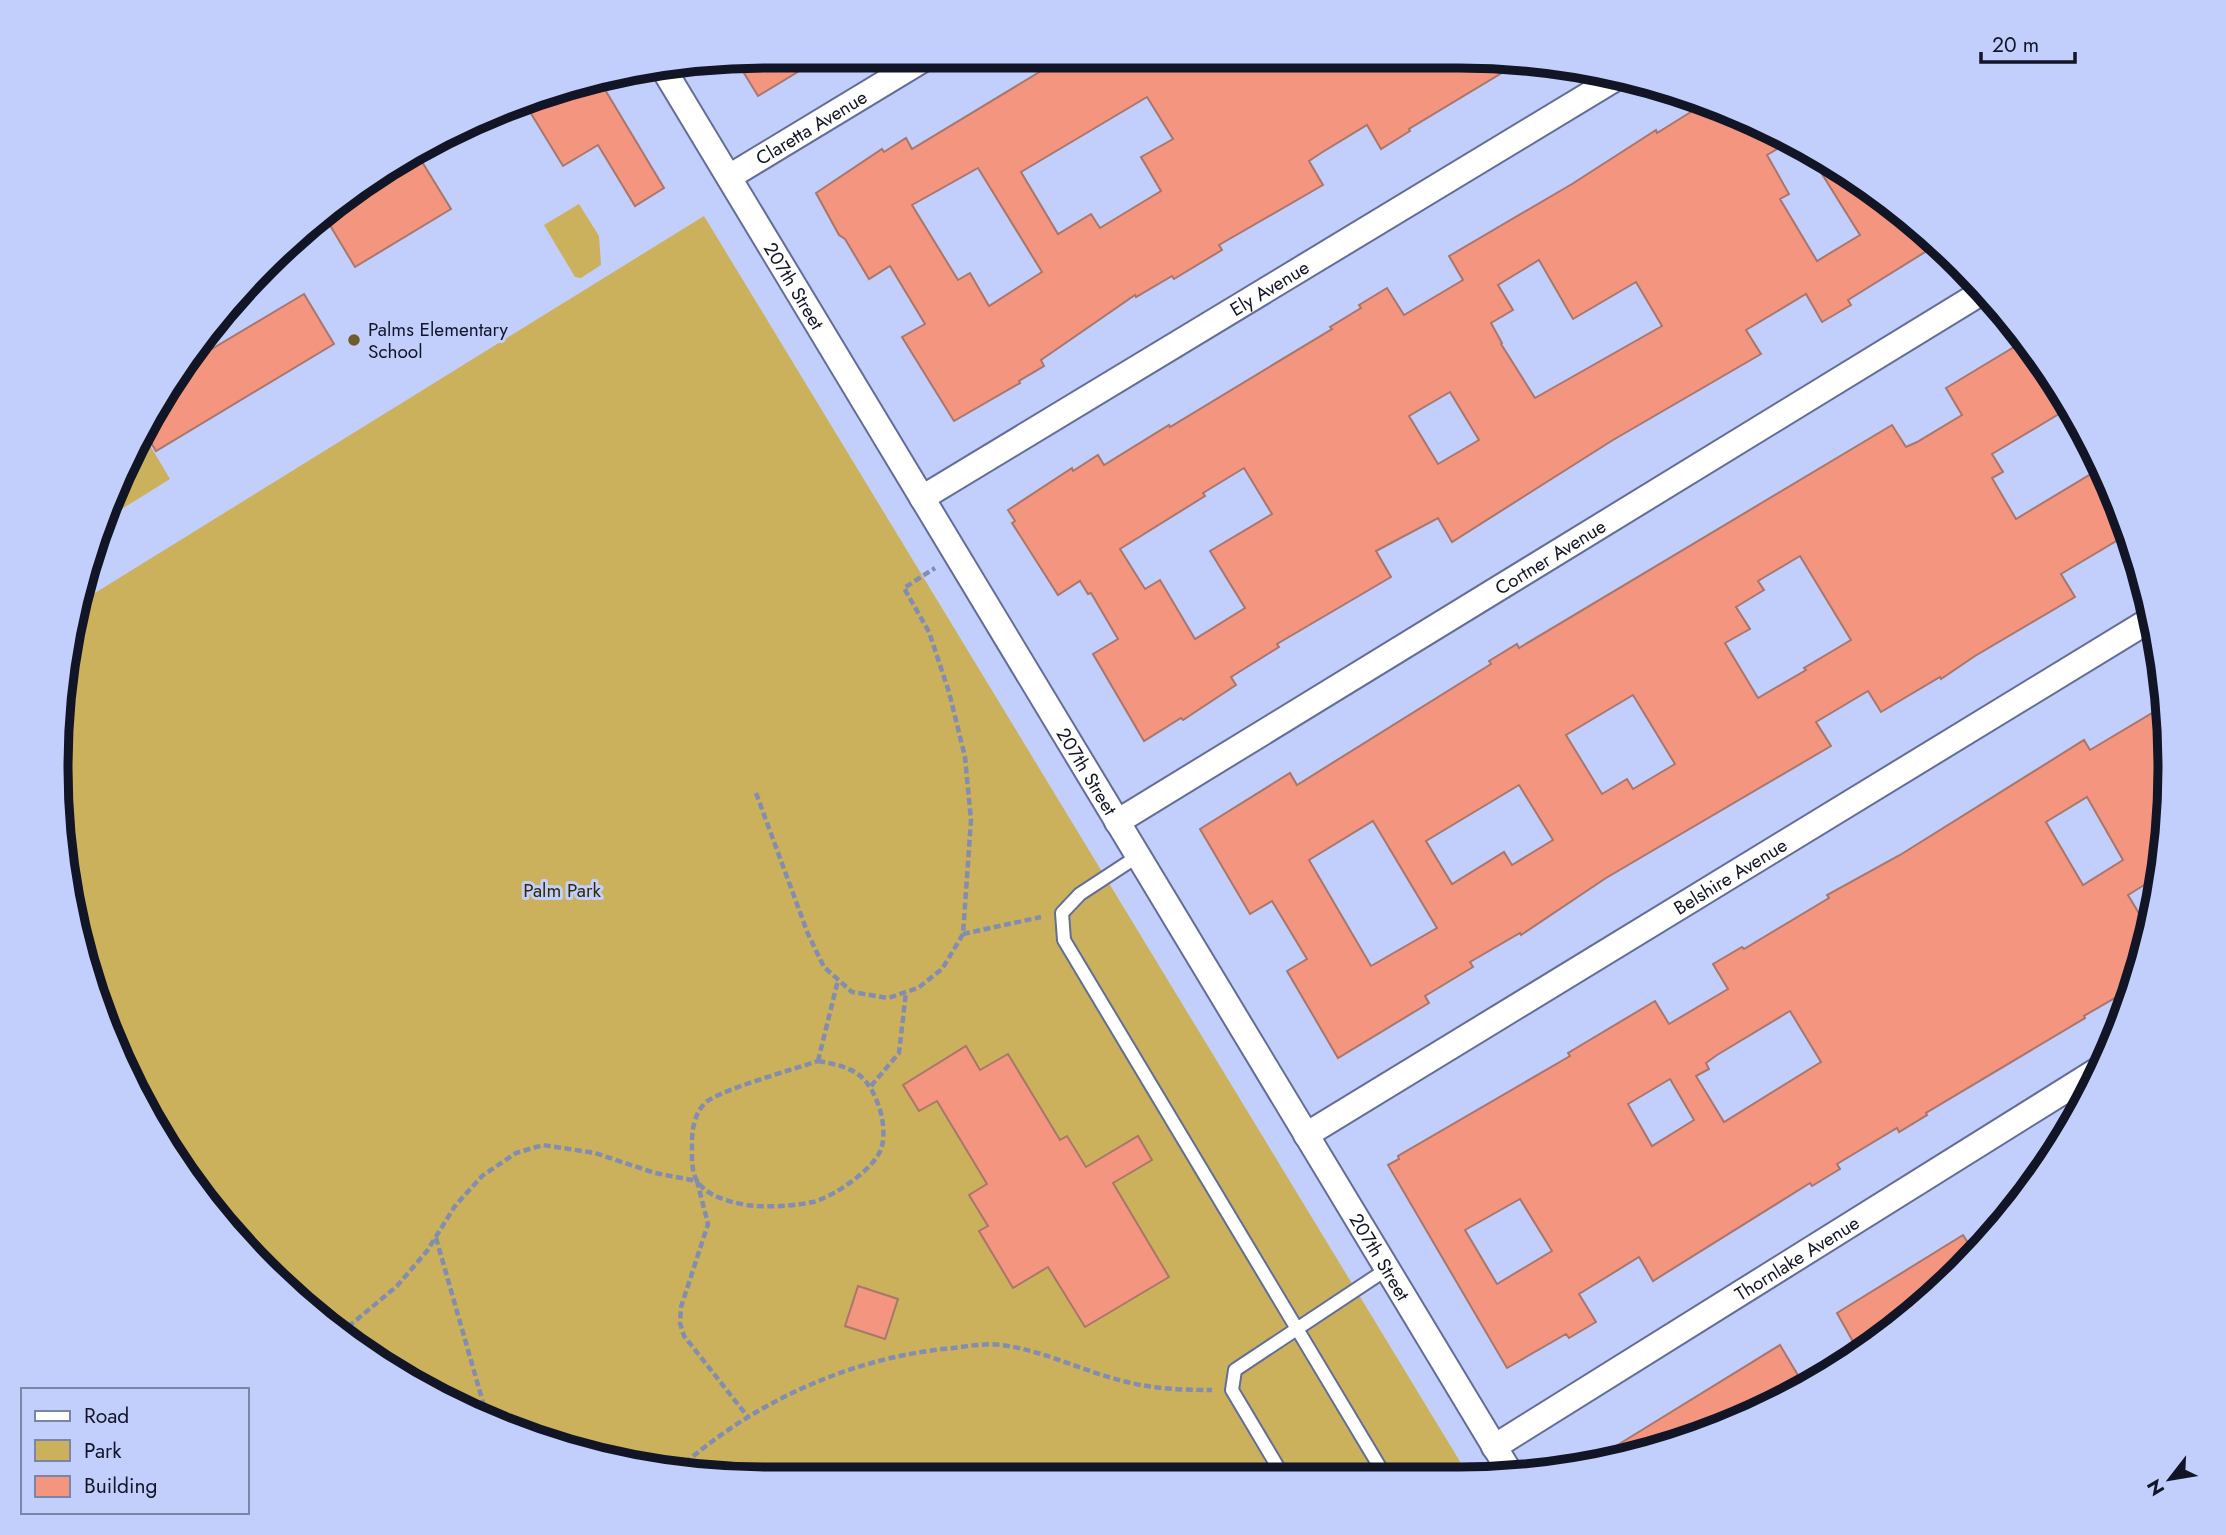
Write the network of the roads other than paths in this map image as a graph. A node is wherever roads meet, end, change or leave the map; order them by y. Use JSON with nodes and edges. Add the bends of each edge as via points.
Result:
{"nodes":[{"id":1,"x":909,"y":68,"type":"edge"},
{"id":2,"x":667,"y":76,"type":"edge"},
{"id":3,"x":1606,"y":84,"type":"edge"},
{"id":4,"x":729,"y":177,"type":"junction"},
{"id":5,"x":1975,"y":296,"type":"edge"},
{"id":6,"x":922,"y":498,"type":"junction"},
{"id":7,"x":2143,"y":624,"type":"edge"},
{"id":8,"x":1117,"y":822,"type":"junction"},
{"id":9,"x":1138,"y":856,"type":"junction"},
{"id":10,"x":2086,"y":1078,"type":"edge"},
{"id":11,"x":1306,"y":1135,"type":"junction"},
{"id":12,"x":1387,"y":1269,"type":"junction"},
{"id":13,"x":1298,"y":1327,"type":"junction"},
{"id":14,"x":1494,"y":1447,"type":"junction"},
{"id":15,"x":1505,"y":1465,"type":"edge"},
{"id":16,"x":1278,"y":1467,"type":"edge"},
{"id":17,"x":1380,"y":1467,"type":"edge"}],
"edges":[{"from":1,"to":4,"type":"street","name":"Claretta Avenue"},
{"from":2,"to":4,"type":"street","name":"207th Street"},
{"from":3,"to":6,"type":"street","name":"Ely Avenue"},
{"from":4,"to":6,"type":"street","name":"207th Street"},
{"from":5,"to":8,"type":"street","name":"Cortner Avenue"},
{"from":6,"to":8,"type":"street","name":"207th Street"},
{"from":7,"to":11,"type":"street","name":"Belshire Avenue"},
{"from":8,"to":9,"type":"street","name":"207th Street"},
{"from":9,"to":11,"type":"street","name":"207th Street"},
{"from":9,"to":13,"type":"lane","via":[[1080,894],[1062,913],[1064,940]]},
{"from":10,"to":14,"type":"street","name":"Thornlake Avenue"},
{"from":11,"to":12,"type":"street","name":"207th Street"},
{"from":12,"to":13,"type":"lane"},
{"from":12,"to":14,"type":"street","name":"207th Street"},
{"from":13,"to":16,"type":"lane","via":[[1235,1370],[1232,1390]]},
{"from":13,"to":17,"type":"lane"},
{"from":14,"to":15,"type":"street","name":"207th Street"}]}
